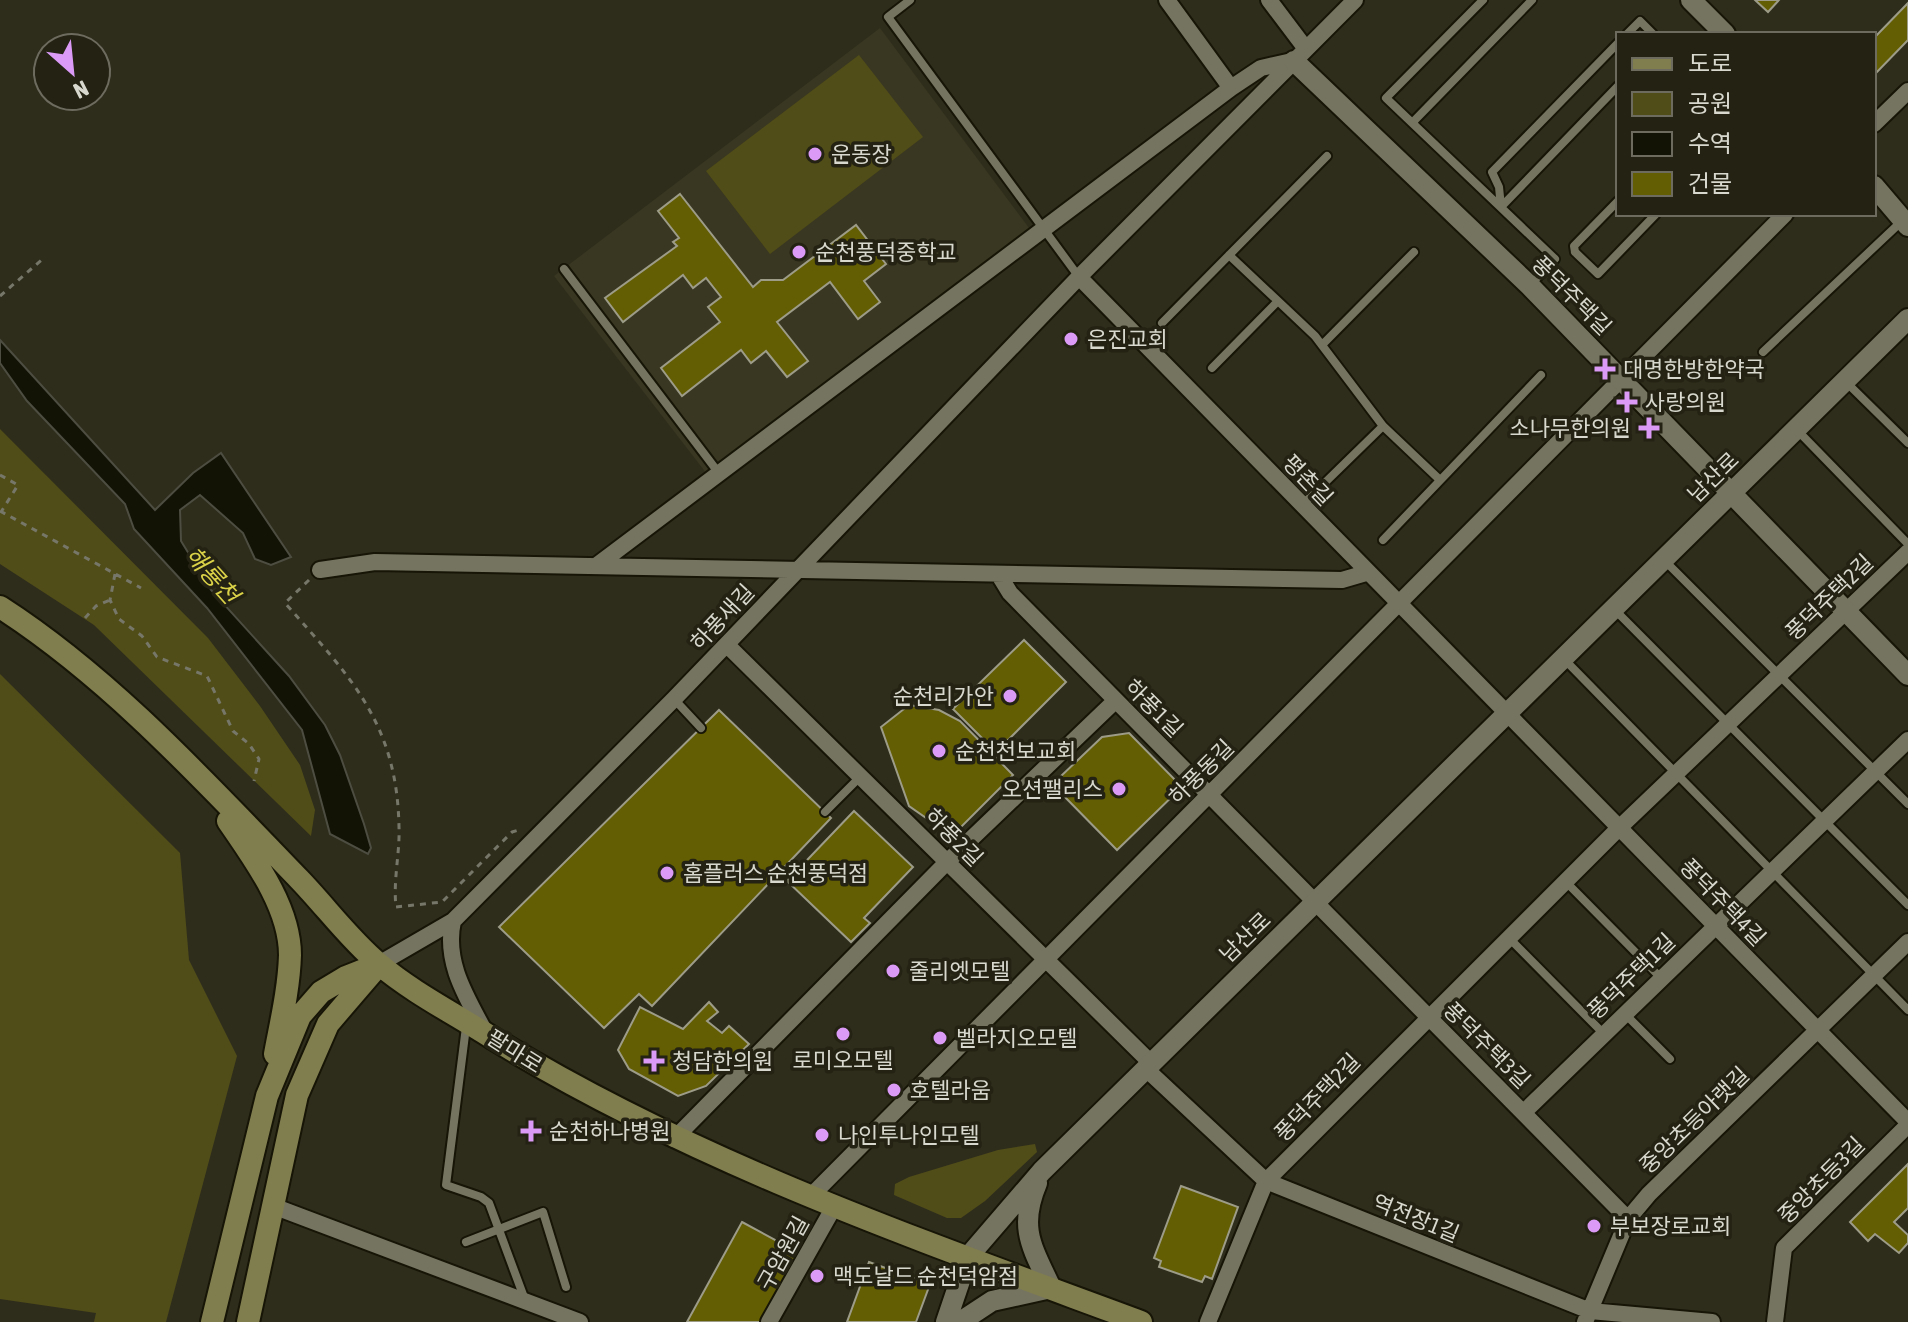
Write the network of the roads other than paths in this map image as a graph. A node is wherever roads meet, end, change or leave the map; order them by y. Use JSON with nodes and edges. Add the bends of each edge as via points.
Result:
{"nodes":[{"id":1,"x":910,"y":0,"type":"edge"},
{"id":2,"x":1167,"y":0,"type":"edge"},
{"id":3,"x":1269,"y":0,"type":"edge"},
{"id":4,"x":1355,"y":0,"type":"edge"},
{"id":5,"x":1483,"y":0,"type":"edge"},
{"id":6,"x":1532,"y":0,"type":"edge"},
{"id":7,"x":1691,"y":0,"type":"edge"},
{"id":8,"x":1629,"y":32,"type":"edge"},
{"id":9,"x":1651,"y":32,"type":"edge"},
{"id":10,"x":1723,"y":32,"type":"edge"},
{"id":11,"x":1616,"y":45,"type":"edge"},
{"id":12,"x":1300,"y":55,"type":"junction"},
{"id":13,"x":1231,"y":88,"type":"junction"},
{"id":14,"x":1616,"y":88,"type":"edge"},
{"id":15,"x":1908,"y":91,"type":"edge"},
{"id":16,"x":1876,"y":122,"type":"edge"},
{"id":17,"x":1412,"y":123,"type":"junction"},
{"id":18,"x":1327,"y":156,"type":"dead end"},
{"id":19,"x":1876,"y":188,"type":"edge"},
{"id":20,"x":1616,"y":203,"type":"edge"},
{"id":21,"x":1501,"y":207,"type":"junction"},
{"id":22,"x":1654,"y":216,"type":"edge"},
{"id":23,"x":1783,"y":216,"type":"edge"},
{"id":24,"x":1905,"y":223,"type":"edge"},
{"id":25,"x":1045,"y":228,"type":"junction"},
{"id":26,"x":1414,"y":252,"type":"dead end"},
{"id":27,"x":1575,"y":252,"type":"junction"},
{"id":28,"x":1229,"y":255,"type":"junction"},
{"id":29,"x":1555,"y":259,"type":"junction"},
{"id":30,"x":564,"y":269,"type":"dead end"},
{"id":31,"x":1079,"y":277,"type":"junction"},
{"id":32,"x":1529,"y":285,"type":"junction"},
{"id":33,"x":1278,"y":301,"type":"junction"},
{"id":34,"x":1908,"y":319,"type":"edge"},
{"id":35,"x":1162,"y":323,"type":"dead end"},
{"id":36,"x":1322,"y":345,"type":"junction"},
{"id":37,"x":1763,"y":352,"type":"dead end"},
{"id":38,"x":1212,"y":368,"type":"dead end"},
{"id":39,"x":1541,"y":375,"type":"dead end"},
{"id":40,"x":1622,"y":380,"type":"junction"},
{"id":41,"x":1845,"y":381,"type":"junction"},
{"id":42,"x":1383,"y":426,"type":"junction"},
{"id":43,"x":1796,"y":430,"type":"junction"},
{"id":44,"x":1908,"y":443,"type":"edge"},
{"id":45,"x":718,"y":472,"type":"junction"},
{"id":46,"x":1440,"y":480,"type":"junction"},
{"id":47,"x":1731,"y":493,"type":"junction"},
{"id":48,"x":1302,"y":505,"type":"junction"},
{"id":49,"x":1383,"y":540,"type":"dead end"},
{"id":50,"x":1908,"y":544,"type":"edge"},
{"id":51,"x":1908,"y":552,"type":"edge"},
{"id":52,"x":1663,"y":559,"type":"junction"},
{"id":53,"x":596,"y":566,"type":"junction"},
{"id":54,"x":320,"y":570,"type":"road end"},
{"id":55,"x":795,"y":571,"type":"junction"},
{"id":56,"x":1366,"y":573,"type":"junction"},
{"id":57,"x":999,"y":575,"type":"junction"},
{"id":58,"x":1398,"y":604,"type":"junction"},
{"id":59,"x":0,"y":607,"type":"edge"},
{"id":60,"x":1613,"y":608,"type":"junction"},
{"id":61,"x":1845,"y":612,"type":"junction"},
{"id":62,"x":727,"y":645,"type":"junction"},
{"id":63,"x":1563,"y":657,"type":"junction"},
{"id":64,"x":1779,"y":675,"type":"junction"},
{"id":65,"x":1908,"y":675,"type":"edge"},
{"id":66,"x":674,"y":699,"type":"junction"},
{"id":67,"x":1115,"y":701,"type":"junction"},
{"id":68,"x":1507,"y":713,"type":"junction"},
{"id":69,"x":1728,"y":724,"type":"junction"},
{"id":70,"x":701,"y":728,"type":"dead end"},
{"id":71,"x":1908,"y":740,"type":"edge"},
{"id":72,"x":1875,"y":771,"type":"junction"},
{"id":73,"x":1676,"y":773,"type":"junction"},
{"id":74,"x":861,"y":776,"type":"junction"},
{"id":75,"x":198,"y":777,"type":"junction"},
{"id":76,"x":1210,"y":794,"type":"junction"},
{"id":77,"x":1908,"y":804,"type":"edge"},
{"id":78,"x":825,"y":812,"type":"dead end"},
{"id":79,"x":1824,"y":821,"type":"junction"},
{"id":80,"x":1619,"y":828,"type":"junction"},
{"id":81,"x":947,"y":862,"type":"junction"},
{"id":82,"x":1770,"y":872,"type":"junction"},
{"id":83,"x":1566,"y":881,"type":"junction"},
{"id":84,"x":1315,"y":902,"type":"junction"},
{"id":85,"x":1908,"y":905,"type":"edge"},
{"id":86,"x":453,"y":921,"type":"junction"},
{"id":87,"x":1715,"y":926,"type":"junction"},
{"id":88,"x":1509,"y":938,"type":"junction"},
{"id":89,"x":1908,"y":942,"type":"edge"},
{"id":90,"x":1047,"y":958,"type":"junction"},
{"id":91,"x":379,"y":964,"type":"junction"},
{"id":92,"x":1873,"y":976,"type":"junction"},
{"id":93,"x":1661,"y":978,"type":"junction"},
{"id":94,"x":1908,"y":1010,"type":"edge"},
{"id":95,"x":1624,"y":1013,"type":"junction"},
{"id":96,"x":1427,"y":1016,"type":"junction"},
{"id":97,"x":476,"y":1028,"type":"junction"},
{"id":98,"x":1818,"y":1031,"type":"junction"},
{"id":99,"x":1604,"y":1034,"type":"junction"},
{"id":100,"x":1670,"y":1059,"type":"dead end"},
{"id":101,"x":1147,"y":1065,"type":"junction"},
{"id":102,"x":267,"y":1096,"type":"junction"},
{"id":103,"x":1524,"y":1112,"type":"junction"},
{"id":104,"x":1908,"y":1124,"type":"edge"},
{"id":105,"x":674,"y":1139,"type":"junction"},
{"id":106,"x":1042,"y":1171,"type":"junction"},
{"id":107,"x":1266,"y":1181,"type":"junction"},
{"id":108,"x":811,"y":1196,"type":"junction"},
{"id":109,"x":835,"y":1205,"type":"junction"},
{"id":110,"x":273,"y":1206,"type":"junction"},
{"id":111,"x":1628,"y":1219,"type":"junction"},
{"id":112,"x":500,"y":1228,"type":"junction"},
{"id":113,"x":466,"y":1242,"type":"dead end"},
{"id":114,"x":968,"y":1257,"type":"junction"},
{"id":115,"x":566,"y":1287,"type":"dead end"},
{"id":116,"x":1051,"y":1288,"type":"junction"},
{"id":117,"x":525,"y":1300,"type":"junction"},
{"id":118,"x":1587,"y":1317,"type":"edge"},
{"id":119,"x":212,"y":1320,"type":"edge"},
{"id":120,"x":248,"y":1322,"type":"edge"},
{"id":121,"x":580,"y":1322,"type":"edge"},
{"id":122,"x":769,"y":1322,"type":"edge"},
{"id":123,"x":946,"y":1322,"type":"edge"},
{"id":124,"x":960,"y":1322,"type":"edge"},
{"id":125,"x":1141,"y":1322,"type":"edge"},
{"id":126,"x":1208,"y":1322,"type":"edge"},
{"id":127,"x":1712,"y":1322,"type":"edge"},
{"id":128,"x":1775,"y":1322,"type":"edge"}],
"edges":[{"from":1,"to":25,"type":"lane","via":[[888,17]]},
{"from":2,"to":13,"type":"street"},
{"from":3,"to":12,"type":"street"},
{"from":4,"to":12,"type":"street"},
{"from":5,"to":17,"type":"lane","via":[[1386,98]]},
{"from":6,"to":17,"type":"lane"},
{"from":7,"to":10,"type":"street"},
{"from":8,"to":9,"type":"lane","via":[[1640,21]]},
{"from":11,"to":21,"type":"lane","via":[[1492,172]]},
{"from":12,"to":13,"type":"street","via":[[1261,68]]},
{"from":12,"to":31,"type":"street","name":"하풍새길"},
{"from":12,"to":32,"type":"street","name":"풍덕주택길"},
{"from":13,"to":25,"type":"street"},
{"from":14,"to":21,"type":"lane"},
{"from":15,"to":16,"type":"street"},
{"from":17,"to":21,"type":"lane"},
{"from":18,"to":28,"type":"lane"},
{"from":19,"to":24,"type":"street"},
{"from":20,"to":27,"type":"lane","via":[[1574,246]]},
{"from":21,"to":29,"type":"lane"},
{"from":22,"to":27,"type":"lane","via":[[1598,274]]},
{"from":23,"to":40,"type":"street","name":"하풍동길"},
{"from":24,"to":37,"type":"lane"},
{"from":25,"to":31,"type":"lane"},
{"from":25,"to":45,"type":"street"},
{"from":26,"to":36,"type":"lane"},
{"from":27,"to":29,"type":"lane"},
{"from":28,"to":33,"type":"lane"},
{"from":28,"to":35,"type":"lane"},
{"from":29,"to":32,"type":"lane"},
{"from":30,"to":45,"type":"lane"},
{"from":31,"to":48,"type":"street","name":"평촌길"},
{"from":31,"to":55,"type":"street","name":"하풍새길"},
{"from":32,"to":40,"type":"street","name":"풍덕주택길"},
{"from":33,"to":36,"type":"lane"},
{"from":33,"to":38,"type":"lane"},
{"from":34,"to":41,"type":"street","name":"남산로"},
{"from":36,"to":42,"type":"lane"},
{"from":39,"to":46,"type":"lane"},
{"from":40,"to":47,"type":"street","name":"풍덕주택길"},
{"from":40,"to":58,"type":"street","name":"하풍동길"},
{"from":41,"to":43,"type":"street","name":"남산로"},
{"from":41,"to":44,"type":"lane"},
{"from":42,"to":46,"type":"lane"},
{"from":42,"to":48,"type":"lane"},
{"from":43,"to":47,"type":"street","name":"남산로"},
{"from":43,"to":50,"type":"lane"},
{"from":45,"to":53,"type":"street"},
{"from":46,"to":49,"type":"lane"},
{"from":47,"to":52,"type":"street","name":"남산로"},
{"from":47,"to":61,"type":"street","name":"풍덕주택길"},
{"from":48,"to":56,"type":"street","name":"평촌길"},
{"from":51,"to":61,"type":"street","name":"풍덕주택2길"},
{"from":52,"to":60,"type":"street","name":"남산로"},
{"from":52,"to":64,"type":"lane"},
{"from":53,"to":54,"type":"street","via":[[375,562]]},
{"from":53,"to":55,"type":"street"},
{"from":55,"to":57,"type":"street"},
{"from":55,"to":62,"type":"street","name":"하풍새길"},
{"from":56,"to":57,"type":"street","via":[[1342,580]]},
{"from":56,"to":58,"type":"street","name":"평촌길"},
{"from":57,"to":67,"type":"street","name":"하풍1길","via":[[1010,593]]},
{"from":58,"to":68,"type":"street","name":"평촌길"},
{"from":58,"to":76,"type":"street","name":"하풍동길"},
{"from":59,"to":75,"type":"main road","name":"팔마로","via":[[90,676]]},
{"from":60,"to":63,"type":"street","name":"남산로"},
{"from":60,"to":69,"type":"lane"},
{"from":61,"to":64,"type":"street","name":"풍덕주택2길"},
{"from":61,"to":65,"type":"street","name":"풍덕주택길"},
{"from":62,"to":66,"type":"street","name":"하풍새길"},
{"from":62,"to":74,"type":"street","name":"하풍2길"},
{"from":63,"to":68,"type":"street","name":"남산로"},
{"from":63,"to":73,"type":"lane"},
{"from":64,"to":69,"type":"street","name":"풍덕주택2길"},
{"from":64,"to":72,"type":"lane"},
{"from":66,"to":70,"type":"lane"},
{"from":66,"to":86,"type":"street","name":"하풍새길"},
{"from":67,"to":76,"type":"street","name":"하풍1길"},
{"from":67,"to":81,"type":"street"},
{"from":68,"to":80,"type":"street","name":"풍덕주택4길"},
{"from":68,"to":84,"type":"street","name":"남산로"},
{"from":69,"to":73,"type":"street","name":"풍덕주택2길"},
{"from":69,"to":79,"type":"lane"},
{"from":71,"to":72,"type":"street","name":"풍덕주택1길"},
{"from":72,"to":77,"type":"lane"},
{"from":72,"to":79,"type":"street","name":"풍덕주택1길"},
{"from":73,"to":80,"type":"street","name":"풍덕주택2길"},
{"from":73,"to":82,"type":"lane"},
{"from":74,"to":78,"type":"lane"},
{"from":74,"to":81,"type":"street","name":"하풍2길"},
{"from":75,"to":91,"type":"main road","name":"팔마로"},
{"from":75,"to":102,"type":"main road","via":[[270,888],[284,924],[290,953],[286,997]]},
{"from":76,"to":84,"type":"street","name":"하풍1길"},
{"from":76,"to":90,"type":"street","name":"하풍동길"},
{"from":79,"to":82,"type":"street","name":"풍덕주택1길"},
{"from":79,"to":85,"type":"lane"},
{"from":80,"to":83,"type":"street","name":"풍덕주택2길"},
{"from":80,"to":87,"type":"street","name":"풍덕주택4길"},
{"from":81,"to":90,"type":"street","name":"하풍2길"},
{"from":81,"to":105,"type":"street"},
{"from":82,"to":87,"type":"street","name":"풍덕주택1길"},
{"from":82,"to":92,"type":"lane"},
{"from":83,"to":88,"type":"street","name":"풍덕주택2길"},
{"from":83,"to":93,"type":"lane"},
{"from":84,"to":96,"type":"street","name":"풍덕주택3길"},
{"from":84,"to":101,"type":"street","name":"남산로"},
{"from":86,"to":91,"type":"street","name":"하풍새길"},
{"from":86,"to":97,"type":"street","via":[[448,942]]},
{"from":87,"to":93,"type":"street","name":"풍덕주택1길"},
{"from":87,"to":98,"type":"street","name":"풍덕주택4길"},
{"from":88,"to":96,"type":"street","name":"풍덕주택2길"},
{"from":88,"to":99,"type":"lane"},
{"from":89,"to":92,"type":"street","name":"중앙초등아랫길"},
{"from":90,"to":101,"type":"street","name":"하풍2길"},
{"from":90,"to":108,"type":"street","name":"하풍동길"},
{"from":91,"to":97,"type":"main road","name":"팔마로"},
{"from":91,"to":102,"type":"main road","via":[[321,992],[300,1016]]},
{"from":91,"to":110,"type":"main road","via":[[328,1024],[314,1050],[297,1095]]},
{"from":92,"to":94,"type":"lane"},
{"from":92,"to":98,"type":"street","name":"중앙초등아랫길"},
{"from":93,"to":95,"type":"street","name":"풍덕주택1길"},
{"from":95,"to":99,"type":"street","name":"풍덕주택1길"},
{"from":95,"to":100,"type":"lane"},
{"from":96,"to":103,"type":"street","name":"풍덕주택3길"},
{"from":96,"to":107,"type":"street","name":"풍덕주택2길"},
{"from":97,"to":105,"type":"main road","name":"팔마로"},
{"from":97,"to":112,"type":"lane","via":[[446,1185],[489,1203]]},
{"from":98,"to":104,"type":"street","name":"풍덕주택4길"},
{"from":98,"to":111,"type":"street","name":"중앙초등아랫길"},
{"from":99,"to":103,"type":"street","name":"풍덕주택1길"},
{"from":101,"to":106,"type":"street","name":"남산로"},
{"from":101,"to":107,"type":"street","name":"역전장1길"},
{"from":102,"to":119,"type":"main road"},
{"from":103,"to":111,"type":"street","name":"풍덕주택3길"},
{"from":104,"to":128,"type":"street","name":"중앙초등3길","via":[[1784,1248]]},
{"from":105,"to":108,"type":"main road","name":"팔마로"},
{"from":106,"to":114,"type":"street","name":"남산로"},
{"from":106,"to":116,"type":"street","via":[[1026,1214],[1027,1231]]},
{"from":107,"to":118,"type":"street","name":"역전장1길"},
{"from":107,"to":126,"type":"street","name":"풍덕주택2길"},
{"from":108,"to":109,"type":"main road","name":"팔마로"},
{"from":109,"to":114,"type":"main road","name":"팔마로"},
{"from":109,"to":122,"type":"street","name":"구암원길"},
{"from":110,"to":117,"type":"street"},
{"from":110,"to":120,"type":"main road"},
{"from":111,"to":118,"type":"street","name":"중앙초등아랫길"},
{"from":112,"to":113,"type":"lane"},
{"from":112,"to":115,"type":"lane","via":[[543,1212]]},
{"from":112,"to":117,"type":"lane"},
{"from":114,"to":116,"type":"main road","name":"팔마로"},
{"from":114,"to":123,"type":"street"},
{"from":116,"to":124,"type":"street","via":[[992,1301]]},
{"from":116,"to":125,"type":"main road","name":"팔마로"},
{"from":117,"to":121,"type":"street"},
{"from":118,"to":127,"type":"street","name":"역전장1길"}]}
